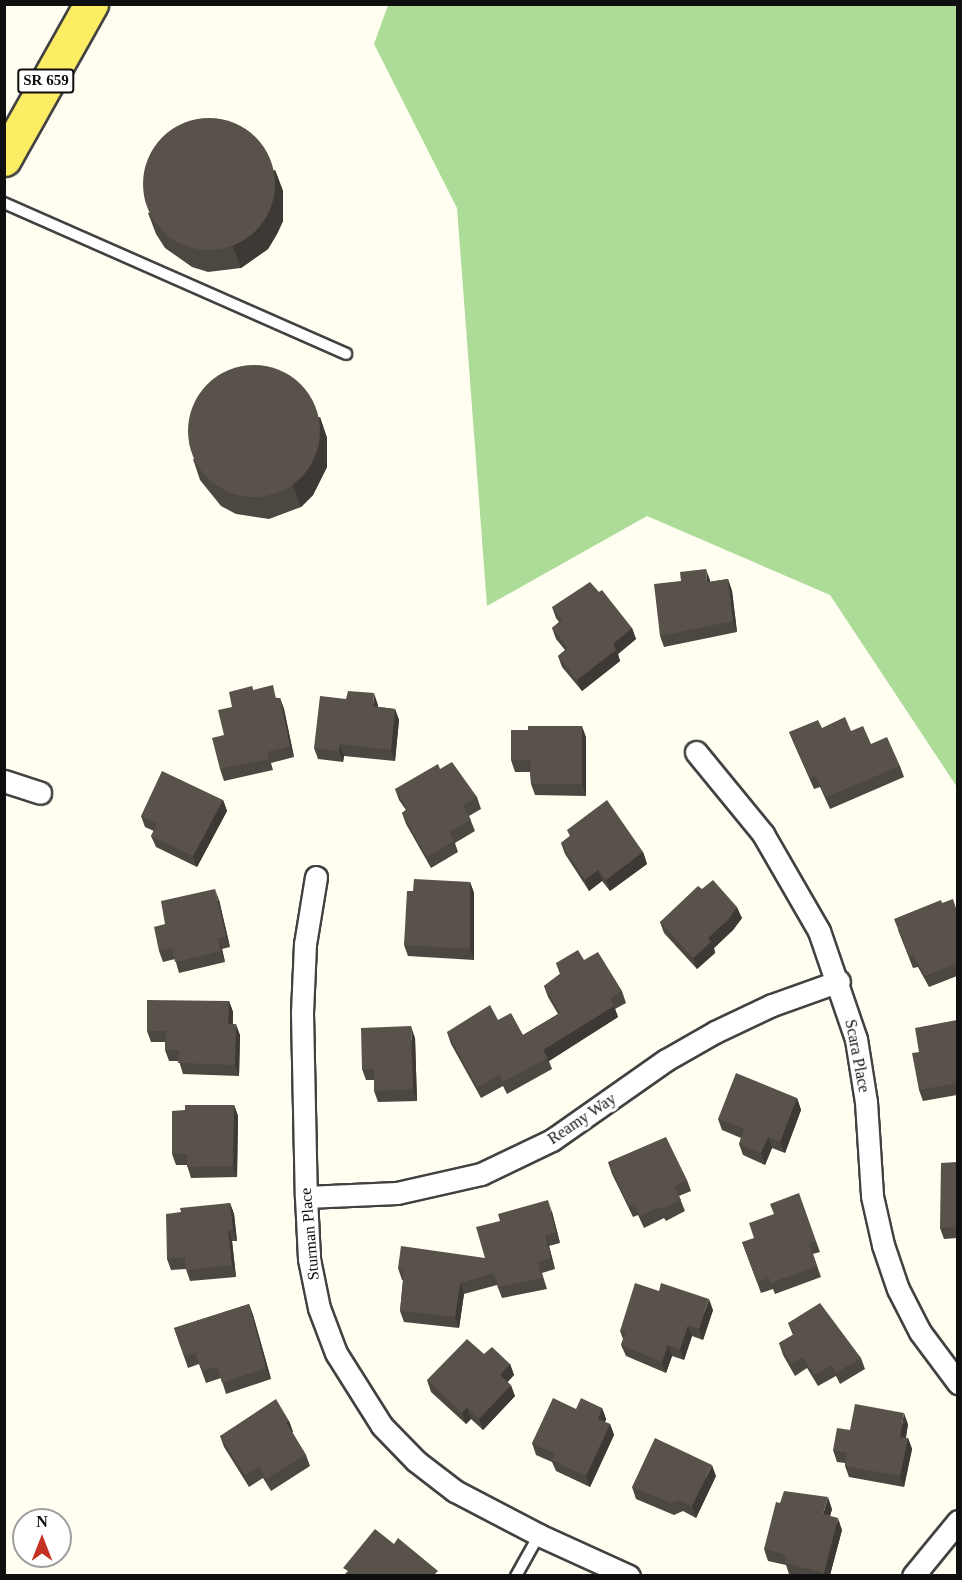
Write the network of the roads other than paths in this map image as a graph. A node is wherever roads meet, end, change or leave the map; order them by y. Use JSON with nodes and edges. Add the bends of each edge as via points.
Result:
{"nodes":[{"id":1,"x":91,"y":4,"type":"edge"},
{"id":2,"x":4,"y":159,"type":"edge"},
{"id":3,"x":4,"y":203,"type":"edge"},
{"id":4,"x":346,"y":354,"type":"dead end"},
{"id":5,"x":696,"y":752,"type":"dead end"},
{"id":6,"x":4,"y":781,"type":"edge"},
{"id":7,"x":40,"y":794,"type":"dead end"},
{"id":8,"x":316,"y":877,"type":"dead end"},
{"id":9,"x":839,"y":981,"type":"junction"},
{"id":10,"x":306,"y":1197,"type":"junction"},
{"id":11,"x":957,"y":1383,"type":"edge"},
{"id":12,"x":957,"y":1521,"type":"edge"},
{"id":13,"x":539,"y":1535,"type":"junction"},
{"id":14,"x":516,"y":1575,"type":"edge"},
{"id":15,"x":630,"y":1575,"type":"edge"},
{"id":16,"x":913,"y":1575,"type":"edge"}],
"edges":[{"from":1,"to":2,"type":"main road","number":"SR 659"},
{"from":3,"to":4,"type":"lane"},
{"from":5,"to":9,"type":"street","name":"Scara Place","via":[[763,834],[794,882]]},
{"from":6,"to":7,"type":"street"},
{"from":8,"to":10,"type":"street","name":"Sturman Place","via":[[305,944],[302,1013]]},
{"from":9,"to":10,"type":"street","name":"Reamy Way","via":[[772,1005],[715,1032],[542,1146],[482,1174],[397,1193]]},
{"from":9,"to":11,"type":"street","name":"Scara Place","via":[[856,1039],[866,1102],[872,1196],[882,1245],[920,1332]]},
{"from":10,"to":13,"type":"street","name":"Sturman Place","via":[[309,1259],[319,1308],[356,1392],[416,1461],[456,1491]]},
{"from":12,"to":16,"type":"street"},
{"from":13,"to":14,"type":"lane"},
{"from":13,"to":15,"type":"street","name":"Sturman Place"}]}
